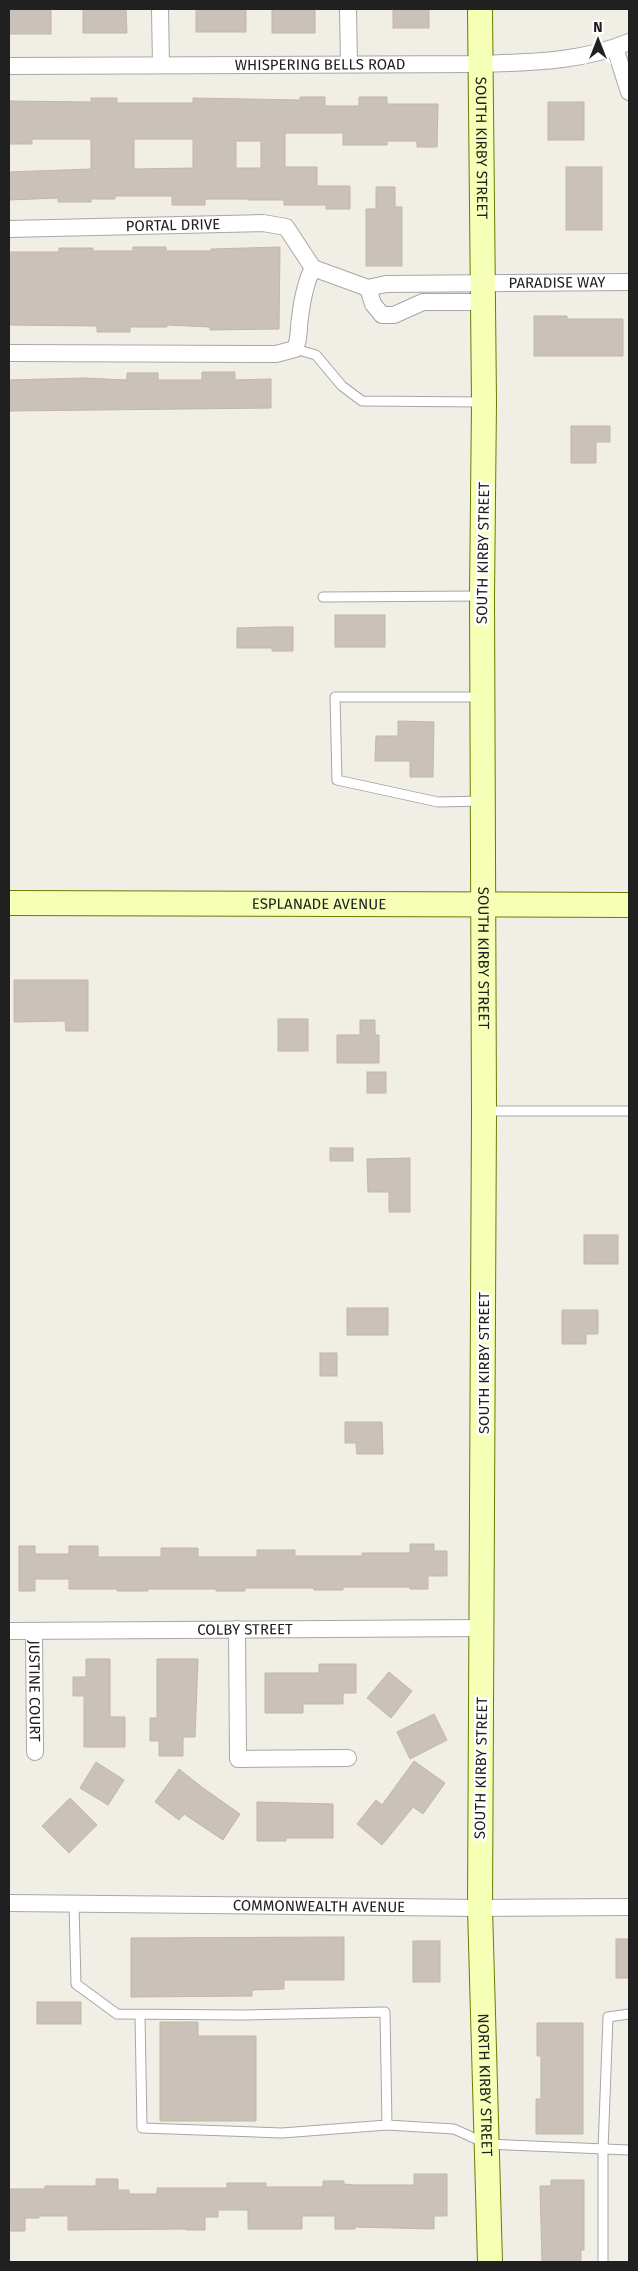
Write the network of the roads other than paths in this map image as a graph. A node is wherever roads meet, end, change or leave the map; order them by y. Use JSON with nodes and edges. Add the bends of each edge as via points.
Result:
{"nodes":[{"id":1,"x":160,"y":9,"type":"edge"},
{"id":2,"x":348,"y":9,"type":"edge"},
{"id":3,"x":480,"y":9,"type":"edge"},
{"id":4,"x":622,"y":45,"type":"edge"},
{"id":5,"x":349,"y":64,"type":"junction"},
{"id":6,"x":481,"y":64,"type":"junction"},
{"id":7,"x":161,"y":65,"type":"junction"},
{"id":8,"x":9,"y":66,"type":"edge"},
{"id":9,"x":629,"y":92,"type":"edge"},
{"id":10,"x":9,"y":229,"type":"edge"},
{"id":11,"x":313,"y":268,"type":"junction"},
{"id":12,"x":629,"y":282,"type":"edge"},
{"id":13,"x":368,"y":288,"type":"junction"},
{"id":14,"x":483,"y":294,"type":"junction"},
{"id":15,"x":295,"y":348,"type":"junction"},
{"id":16,"x":9,"y":353,"type":"edge"},
{"id":17,"x":484,"y":402,"type":"junction"},
{"id":18,"x":482,"y":596,"type":"junction"},
{"id":19,"x":323,"y":597,"type":"dead end"},
{"id":20,"x":482,"y":698,"type":"junction"},
{"id":21,"x":483,"y":801,"type":"junction"},
{"id":22,"x":9,"y":903,"type":"edge"},
{"id":23,"x":629,"y":905,"type":"edge"},
{"id":24,"x":484,"y":906,"type":"junction"},
{"id":25,"x":484,"y":1111,"type":"junction"},
{"id":26,"x":629,"y":1111,"type":"edge"},
{"id":27,"x":483,"y":1628,"type":"junction"},
{"id":28,"x":238,"y":1629,"type":"junction"},
{"id":29,"x":9,"y":1631,"type":"edge"},
{"id":30,"x":34,"y":1631,"type":"junction"},
{"id":31,"x":34,"y":1752,"type":"dead end"},
{"id":32,"x":348,"y":1758,"type":"dead end"},
{"id":33,"x":9,"y":1903,"type":"edge"},
{"id":34,"x":74,"y":1904,"type":"junction"},
{"id":35,"x":629,"y":1907,"type":"edge"},
{"id":36,"x":480,"y":1908,"type":"junction"},
{"id":37,"x":629,"y":2014,"type":"edge"},
{"id":38,"x":140,"y":2015,"type":"junction"},
{"id":39,"x":387,"y":2125,"type":"junction"},
{"id":40,"x":487,"y":2144,"type":"junction"},
{"id":41,"x":603,"y":2150,"type":"junction"},
{"id":42,"x":629,"y":2150,"type":"edge"},
{"id":43,"x":490,"y":2262,"type":"edge"},
{"id":44,"x":603,"y":2262,"type":"edge"}],
"edges":[{"from":1,"to":7,"type":"street"},
{"from":2,"to":5,"type":"street"},
{"from":3,"to":6,"type":"street","name":"SOUTH KIRBY STREET"},
{"from":4,"to":6,"type":"street","name":"WHISPERING BELLS ROAD","via":[[586,57],[553,62]]},
{"from":4,"to":9,"type":"street"},
{"from":5,"to":6,"type":"street","name":"WHISPERING BELLS ROAD"},
{"from":5,"to":7,"type":"street","name":"WHISPERING BELLS ROAD"},
{"from":6,"to":14,"type":"street","name":"SOUTH KIRBY STREET"},
{"from":7,"to":8,"type":"street","name":"WHISPERING BELLS ROAD"},
{"from":10,"to":11,"type":"street","name":"PORTAL DRIVE","via":[[263,223],[286,227]]},
{"from":11,"to":13,"type":"street"},
{"from":11,"to":15,"type":"street"},
{"from":12,"to":14,"type":"street","name":"PARADISE WAY"},
{"from":13,"to":14,"type":"street","via":[[386,284]]},
{"from":13,"to":14,"type":"street","via":[[373,304],[382,315],[394,315],[423,302]]},
{"from":14,"to":17,"type":"street","name":"SOUTH KIRBY STREET"},
{"from":15,"to":16,"type":"street","via":[[276,354]]},
{"from":15,"to":17,"type":"lane","via":[[316,355],[342,386],[362,401]]},
{"from":17,"to":18,"type":"street","name":"SOUTH KIRBY STREET"},
{"from":18,"to":19,"type":"lane"},
{"from":18,"to":20,"type":"street","name":"SOUTH KIRBY STREET"},
{"from":20,"to":21,"type":"street","name":"SOUTH KIRBY STREET"},
{"from":20,"to":21,"type":"lane","via":[[335,697],[337,780],[438,802]]},
{"from":21,"to":24,"type":"street","name":"SOUTH KIRBY STREET"},
{"from":22,"to":24,"type":"street","name":"ESPLANADE AVENUE"},
{"from":23,"to":24,"type":"street","name":"ESPLANADE AVENUE"},
{"from":24,"to":25,"type":"street","name":"SOUTH KIRBY STREET"},
{"from":25,"to":26,"type":"lane"},
{"from":25,"to":27,"type":"street","name":"SOUTH KIRBY STREET"},
{"from":27,"to":28,"type":"street","name":"COLBY STREET"},
{"from":27,"to":36,"type":"street","name":"SOUTH KIRBY STREET"},
{"from":28,"to":30,"type":"street","name":"COLBY STREET"},
{"from":28,"to":32,"type":"street","via":[[238,1759]]},
{"from":29,"to":30,"type":"street","name":"COLBY STREET"},
{"from":30,"to":31,"type":"street","name":"JUSTINE COURT"},
{"from":33,"to":34,"type":"street","name":"COMMONWEALTH AVENUE"},
{"from":34,"to":36,"type":"street","name":"COMMONWEALTH AVENUE"},
{"from":34,"to":38,"type":"lane","via":[[76,1984],[117,2014]]},
{"from":35,"to":36,"type":"street","name":"COMMONWEALTH AVENUE"},
{"from":36,"to":40,"type":"street","name":"NORTH KIRBY STREET"},
{"from":37,"to":41,"type":"lane","via":[[608,2017]]},
{"from":38,"to":39,"type":"lane","via":[[385,2012]]},
{"from":38,"to":39,"type":"lane","via":[[142,2128],[282,2133]]},
{"from":39,"to":40,"type":"lane","via":[[454,2129]]},
{"from":40,"to":41,"type":"lane"},
{"from":40,"to":43,"type":"street","name":"NORTH KIRBY STREET"},
{"from":41,"to":42,"type":"lane"},
{"from":41,"to":44,"type":"lane"}]}
